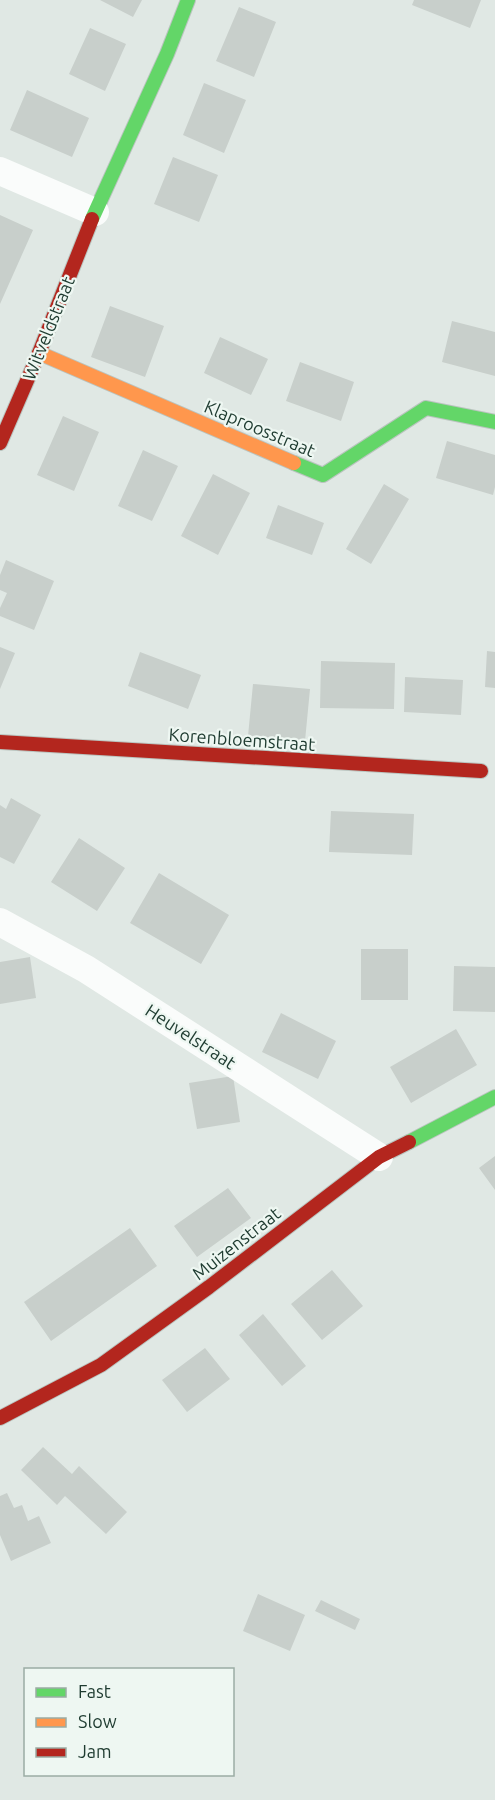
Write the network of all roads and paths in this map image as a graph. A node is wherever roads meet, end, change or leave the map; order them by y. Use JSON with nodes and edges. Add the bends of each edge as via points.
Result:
{"nodes":[{"id":1,"x":188,"y":0,"type":"edge"},
{"id":2,"x":0,"y":171,"type":"edge"},
{"id":3,"x":95,"y":212,"type":"junction"},
{"id":4,"x":39,"y":353,"type":"junction"},
{"id":5,"x":495,"y":422,"type":"edge"},
{"id":6,"x":0,"y":443,"type":"edge"},
{"id":7,"x":0,"y":742,"type":"edge"},
{"id":8,"x":481,"y":771,"type":"dead end"},
{"id":9,"x":0,"y":922,"type":"edge"},
{"id":10,"x":495,"y":1097,"type":"edge"},
{"id":11,"x":379,"y":1157,"type":"junction"},
{"id":12,"x":0,"y":1418,"type":"edge"}],
"edges":[{"from":1,"to":3,"type":"street","name":"Witveldstraat"},
{"from":2,"to":3,"type":"street"},
{"from":3,"to":4,"type":"street","name":"Witveldstraat"},
{"from":4,"to":5,"type":"street","name":"Klaproosstraat","via":[[323,475],[426,408]]},
{"from":4,"to":6,"type":"street","name":"Witveldstraat"},
{"from":7,"to":8,"type":"street","name":"Korenbloemstraat"},
{"from":9,"to":11,"type":"street","name":"Heuvelstraat","via":[[86,969]]},
{"from":10,"to":11,"type":"street","name":"Muizenstraat"},
{"from":11,"to":12,"type":"street","name":"Muizenstraat","via":[[101,1365]]}]}
